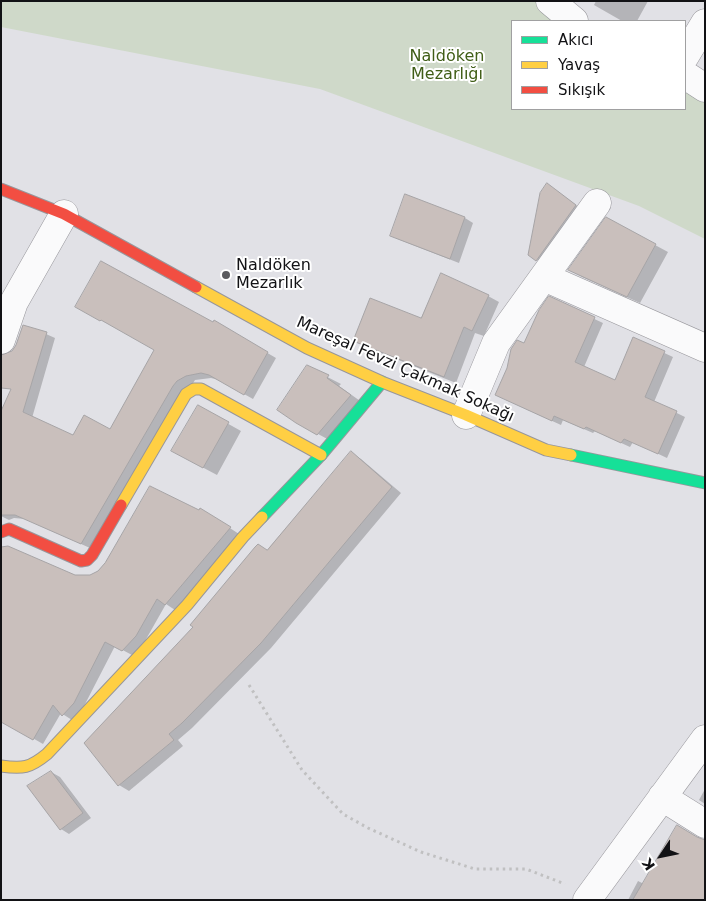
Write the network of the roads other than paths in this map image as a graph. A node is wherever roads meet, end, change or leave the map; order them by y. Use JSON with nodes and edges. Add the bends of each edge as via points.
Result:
{"nodes":[{"id":1,"x":550,"y":1,"type":"edge"},
{"id":2,"x":573,"y":20,"type":"edge"},
{"id":3,"x":705,"y":23,"type":"edge"},
{"id":4,"x":686,"y":54,"type":"edge"},
{"id":5,"x":686,"y":76,"type":"edge"},
{"id":6,"x":705,"y":88,"type":"edge"},
{"id":7,"x":1,"y":189,"type":"edge"},
{"id":8,"x":597,"y":203,"type":"dead end"},
{"id":9,"x":64,"y":214,"type":"junction"},
{"id":10,"x":544,"y":277,"type":"junction"},
{"id":11,"x":1,"y":340,"type":"edge"},
{"id":12,"x":705,"y":348,"type":"edge"},
{"id":13,"x":382,"y":382,"type":"junction"},
{"id":14,"x":466,"y":415,"type":"junction"},
{"id":15,"x":321,"y":454,"type":"junction"},
{"id":16,"x":705,"y":484,"type":"edge"},
{"id":17,"x":1,"y":532,"type":"edge"},
{"id":18,"x":705,"y":739,"type":"edge"},
{"id":19,"x":1,"y":766,"type":"edge"},
{"id":20,"x":662,"y":797,"type":"junction"},
{"id":21,"x":705,"y":824,"type":"edge"},
{"id":22,"x":593,"y":898,"type":"edge"}],
"edges":[{"from":1,"to":2,"type":"street"},
{"from":3,"to":4,"type":"street"},
{"from":5,"to":6,"type":"street"},
{"from":7,"to":9,"type":"street","name":"Mareşal Fevzi Çakmak Sokağı"},
{"from":8,"to":10,"type":"street"},
{"from":9,"to":11,"type":"street","via":[[14,302]]},
{"from":9,"to":13,"type":"street","name":"Mareşal Fevzi Çakmak Sokağı","via":[[307,348]]},
{"from":10,"to":12,"type":"street"},
{"from":10,"to":14,"type":"street","via":[[496,343]]},
{"from":13,"to":14,"type":"street","name":"Mareşal Fevzi Çakmak Sokağı"},
{"from":13,"to":15,"type":"street"},
{"from":14,"to":16,"type":"street","name":"Mareşal Fevzi Çakmak Sokağı","via":[[546,450]]},
{"from":15,"to":17,"type":"street","via":[[201,389],[194,389],[186,394],[87,560],[9,529]]},
{"from":15,"to":19,"type":"street","via":[[243,537],[187,604],[46,754],[32,766]]},
{"from":18,"to":20,"type":"street"},
{"from":20,"to":21,"type":"street"},
{"from":20,"to":22,"type":"street"}]}
